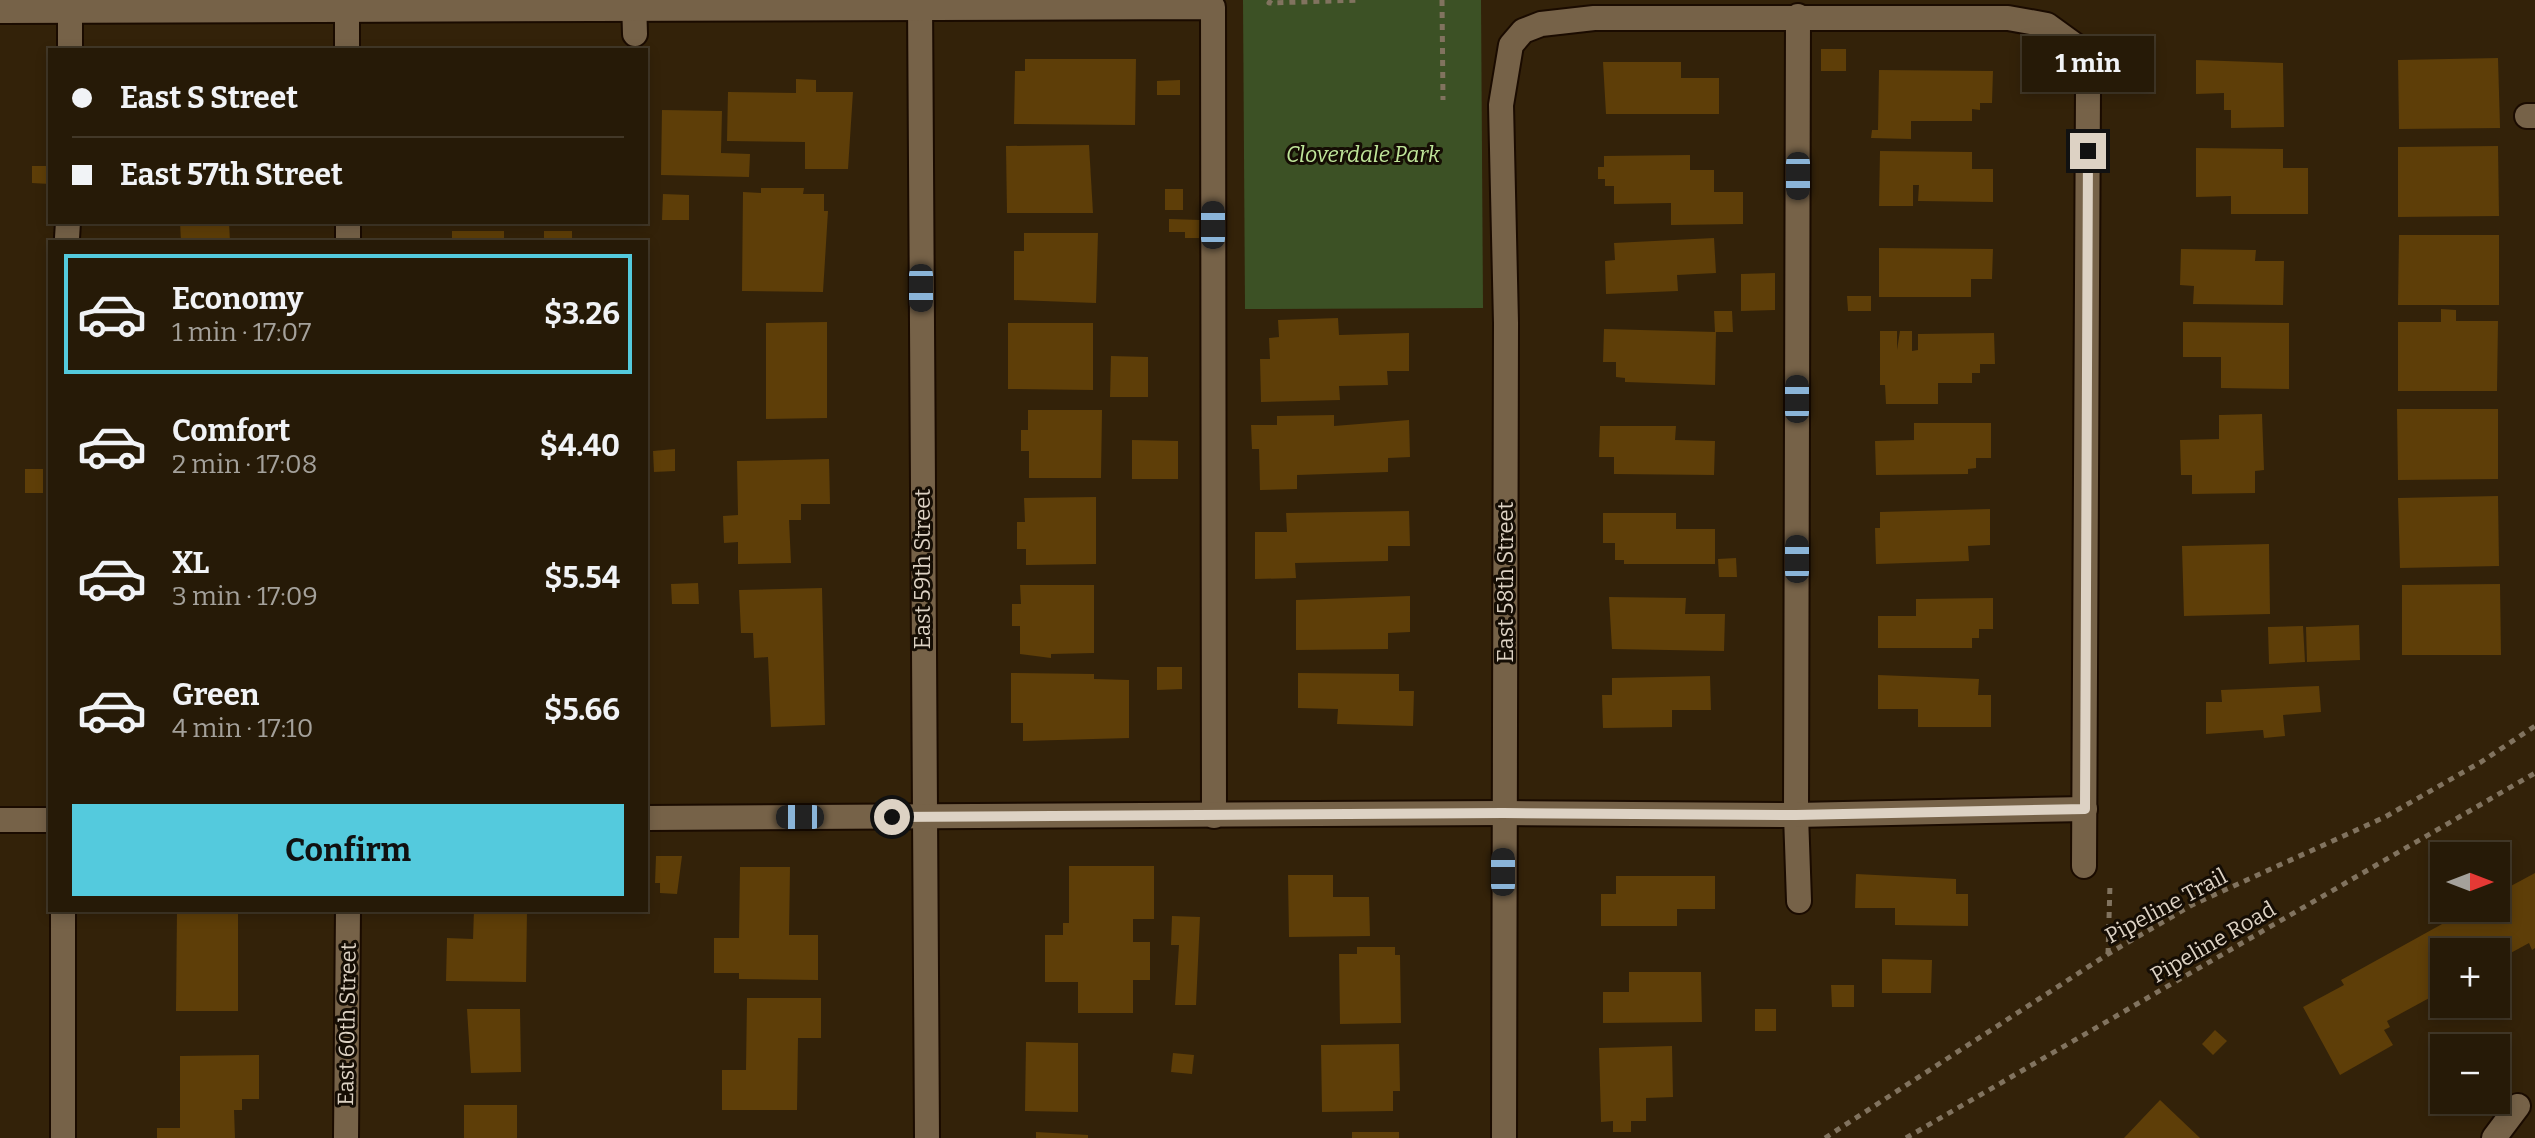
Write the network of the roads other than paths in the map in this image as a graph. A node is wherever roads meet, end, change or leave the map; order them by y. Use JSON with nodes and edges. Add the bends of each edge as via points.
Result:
{"nodes":[{"id":1,"x":920,"y":4,"type":"edge"},
{"id":2,"x":347,"y":5,"type":"edge"},
{"id":3,"x":634,"y":5,"type":"edge"},
{"id":4,"x":70,"y":6,"type":"edge"},
{"id":5,"x":0,"y":11,"type":"edge"},
{"id":6,"x":1798,"y":16,"type":"junction"},
{"id":7,"x":635,"y":34,"type":"dead end"},
{"id":8,"x":70,"y":48,"type":"edge"},
{"id":9,"x":347,"y":48,"type":"edge"},
{"id":10,"x":2085,"y":809,"type":"junction"},
{"id":11,"x":1503,"y":813,"type":"junction"},
{"id":12,"x":1796,"y":815,"type":"junction"},
{"id":13,"x":1214,"y":816,"type":"junction"},
{"id":14,"x":923,"y":817,"type":"junction"},
{"id":15,"x":648,"y":818,"type":"edge"},
{"id":16,"x":0,"y":820,"type":"edge"},
{"id":17,"x":48,"y":820,"type":"edge"},
{"id":18,"x":2084,"y":866,"type":"road end"},
{"id":19,"x":1799,"y":901,"type":"dead end"},
{"id":20,"x":63,"y":912,"type":"edge"},
{"id":21,"x":348,"y":912,"type":"edge"},
{"id":22,"x":2518,"y":1106,"type":"dead end"},
{"id":23,"x":63,"y":1138,"type":"edge"},
{"id":24,"x":346,"y":1138,"type":"edge"},
{"id":25,"x":927,"y":1138,"type":"edge"},
{"id":26,"x":1504,"y":1138,"type":"edge"},
{"id":27,"x":2494,"y":1138,"type":"edge"}],
"edges":[{"from":1,"to":3,"type":"street"},
{"from":1,"to":13,"type":"street","via":[[1213,7]]},
{"from":1,"to":14,"type":"street","name":"East 59th Street"},
{"from":2,"to":3,"type":"street"},
{"from":2,"to":4,"type":"street"},
{"from":2,"to":9,"type":"street"},
{"from":3,"to":7,"type":"street"},
{"from":4,"to":5,"type":"street"},
{"from":4,"to":8,"type":"street"},
{"from":6,"to":10,"type":"street","via":[[2008,18],[2047,25],[2083,57],[2088,90]]},
{"from":6,"to":11,"type":"street","name":"East 58th Street","via":[[1594,18],[1541,24],[1523,31],[1511,45],[1501,105],[1506,323]]},
{"from":6,"to":12,"type":"street"},
{"from":10,"to":12,"type":"street"},
{"from":10,"to":18,"type":"street"},
{"from":11,"to":12,"type":"street"},
{"from":11,"to":13,"type":"street"},
{"from":11,"to":26,"type":"street","name":"East 58th Street"},
{"from":12,"to":19,"type":"street"},
{"from":13,"to":14,"type":"street"},
{"from":14,"to":15,"type":"street"},
{"from":14,"to":25,"type":"street","name":"East 59th Street"},
{"from":16,"to":17,"type":"street"},
{"from":20,"to":23,"type":"street"},
{"from":21,"to":24,"type":"street","name":"East 60th Street"},
{"from":22,"to":27,"type":"street"}]}
